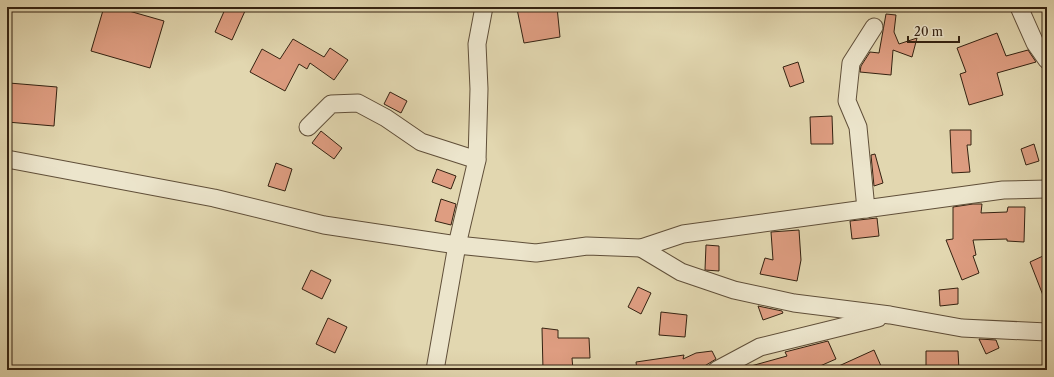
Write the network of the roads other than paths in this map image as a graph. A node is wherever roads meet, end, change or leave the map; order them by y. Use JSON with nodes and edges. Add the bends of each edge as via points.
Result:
{"nodes":[{"id":1,"x":484,"y":7,"type":"edge"},
{"id":2,"x":1019,"y":7,"type":"edge"},
{"id":3,"x":874,"y":27,"type":"dead end"},
{"id":4,"x":1047,"y":60,"type":"edge"},
{"id":5,"x":308,"y":127,"type":"dead end"},
{"id":6,"x":7,"y":159,"type":"edge"},
{"id":7,"x":477,"y":160,"type":"junction"},
{"id":8,"x":1047,"y":189,"type":"edge"},
{"id":9,"x":866,"y":209,"type":"junction"},
{"id":10,"x":457,"y":245,"type":"junction"},
{"id":11,"x":641,"y":248,"type":"junction"},
{"id":12,"x":890,"y":315,"type":"junction"},
{"id":13,"x":1047,"y":332,"type":"edge"},
{"id":14,"x":436,"y":370,"type":"edge"},
{"id":15,"x":717,"y":370,"type":"edge"}],
"edges":[{"from":1,"to":7,"type":"street","via":[[477,44]]},
{"from":2,"to":4,"type":"street","via":[[1035,43]]},
{"from":3,"to":9,"type":"street","via":[[851,63],[847,101],[858,127]]},
{"from":5,"to":7,"type":"street","via":[[331,104],[358,103],[421,142]]},
{"from":6,"to":10,"type":"street","via":[[214,198],[324,225]]},
{"from":7,"to":10,"type":"street"},
{"from":8,"to":9,"type":"street","via":[[1003,190]]},
{"from":9,"to":11,"type":"street","via":[[683,234]]},
{"from":10,"to":11,"type":"street","via":[[536,253],[587,246]]},
{"from":10,"to":14,"type":"street"},
{"from":11,"to":12,"type":"street","via":[[681,272],[734,290],[794,303]]},
{"from":12,"to":13,"type":"street","via":[[962,328]]},
{"from":12,"to":15,"type":"street","via":[[760,347]]}]}
